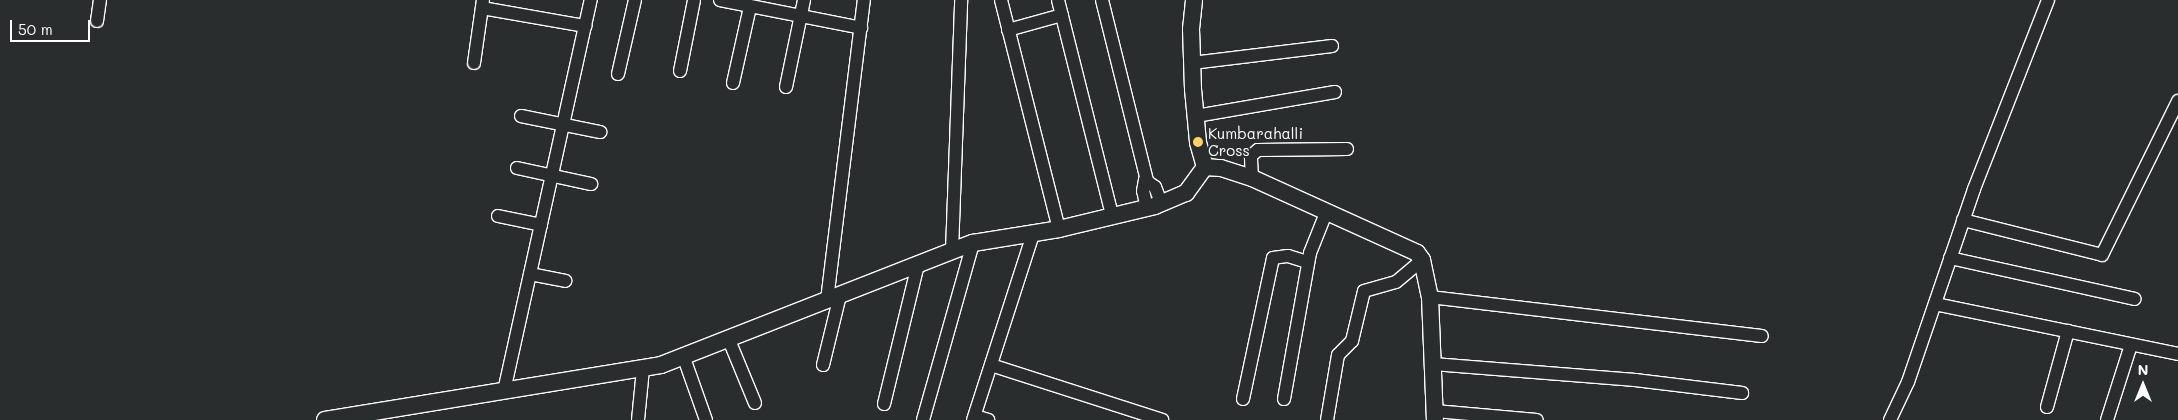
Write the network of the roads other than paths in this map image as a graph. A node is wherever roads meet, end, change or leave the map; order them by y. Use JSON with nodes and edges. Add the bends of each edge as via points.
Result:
{"nodes":[{"id":1,"x":100,"y":0,"type":"edge"},
{"id":2,"x":591,"y":0,"type":"edge"},
{"id":3,"x":636,"y":0,"type":"edge"},
{"id":4,"x":694,"y":0,"type":"edge"},
{"id":5,"x":720,"y":0,"type":"edge"},
{"id":6,"x":804,"y":0,"type":"edge"},
{"id":7,"x":864,"y":0,"type":"edge"},
{"id":8,"x":961,"y":0,"type":"edge"},
{"id":9,"x":1001,"y":0,"type":"edge"},
{"id":10,"x":1058,"y":0,"type":"edge"},
{"id":11,"x":1102,"y":0,"type":"edge"},
{"id":12,"x":1194,"y":0,"type":"edge"},
{"id":13,"x":2048,"y":0,"type":"edge"},
{"id":14,"x":482,"y":4,"type":"edge"},
{"id":15,"x":750,"y":7,"type":"junction"},
{"id":16,"x":1062,"y":15,"type":"junction"},
{"id":17,"x":800,"y":18,"type":"junction"},
{"id":18,"x":97,"y":20,"type":"dead end"},
{"id":19,"x":585,"y":26,"type":"junction"},
{"id":20,"x":861,"y":28,"type":"junction"},
{"id":21,"x":1008,"y":30,"type":"junction"},
{"id":22,"x":1332,"y":46,"type":"dead end"},
{"id":23,"x":474,"y":63,"type":"dead end"},
{"id":24,"x":1192,"y":63,"type":"junction"},
{"id":25,"x":680,"y":71,"type":"dead end"},
{"id":26,"x":618,"y":74,"type":"dead end"},
{"id":27,"x":733,"y":83,"type":"dead end"},
{"id":28,"x":786,"y":87,"type":"dead end"},
{"id":29,"x":1335,"y":92,"type":"dead end"},
{"id":30,"x":2178,"y":100,"type":"edge"},
{"id":31,"x":521,"y":116,"type":"dead end"},
{"id":32,"x":1196,"y":116,"type":"junction"},
{"id":33,"x":563,"y":125,"type":"junction"},
{"id":34,"x":600,"y":132,"type":"dead end"},
{"id":35,"x":1347,"y":149,"type":"dead end"},
{"id":36,"x":1205,"y":167,"type":"junction"},
{"id":37,"x":517,"y":168,"type":"dead end"},
{"id":38,"x":552,"y":176,"type":"junction"},
{"id":39,"x":1252,"y":178,"type":"junction"},
{"id":40,"x":591,"y":184,"type":"dead end"},
{"id":41,"x":1154,"y":206,"type":"junction"},
{"id":42,"x":1326,"y":213,"type":"junction"},
{"id":43,"x":1112,"y":215,"type":"junction"},
{"id":44,"x":498,"y":216,"type":"dead end"},
{"id":45,"x":1963,"y":220,"type":"junction"},
{"id":46,"x":541,"y":225,"type":"junction"},
{"id":47,"x":1059,"y":229,"type":"junction"},
{"id":48,"x":1033,"y":234,"type":"junction"},
{"id":49,"x":973,"y":242,"type":"junction"},
{"id":50,"x":952,"y":251,"type":"junction"},
{"id":51,"x":1950,"y":258,"type":"junction"},
{"id":52,"x":1422,"y":260,"type":"junction"},
{"id":53,"x":1308,"y":262,"type":"junction"},
{"id":54,"x":918,"y":264,"type":"junction"},
{"id":55,"x":530,"y":274,"type":"junction"},
{"id":56,"x":564,"y":280,"type":"dead end"},
{"id":57,"x":1430,"y":297,"type":"junction"},
{"id":58,"x":834,"y":298,"type":"junction"},
{"id":59,"x":2135,"y":299,"type":"dead end"},
{"id":60,"x":1935,"y":304,"type":"junction"},
{"id":61,"x":2068,"y":331,"type":"junction"},
{"id":62,"x":1762,"y":336,"type":"dead end"},
{"id":63,"x":729,"y":340,"type":"junction"},
{"id":64,"x":2131,"y":344,"type":"junction"},
{"id":65,"x":2178,"y":354,"type":"edge"},
{"id":66,"x":684,"y":358,"type":"junction"},
{"id":67,"x":1432,"y":364,"type":"junction"},
{"id":68,"x":823,"y":365,"type":"dead end"},
{"id":69,"x":991,"y":365,"type":"junction"},
{"id":70,"x":643,"y":369,"type":"junction"},
{"id":71,"x":504,"y":391,"type":"junction"},
{"id":72,"x":1742,"y":393,"type":"dead end"},
{"id":73,"x":1243,"y":399,"type":"dead end"},
{"id":74,"x":1284,"y":399,"type":"dead end"},
{"id":75,"x":755,"y":403,"type":"dead end"},
{"id":76,"x":884,"y":404,"type":"dead end"},
{"id":77,"x":2046,"y":407,"type":"dead end"},
{"id":78,"x":1435,"y":416,"type":"edge"},
{"id":79,"x":974,"y":418,"type":"edge"},
{"id":80,"x":326,"y":420,"type":"edge"},
{"id":81,"x":638,"y":420,"type":"edge"},
{"id":82,"x":706,"y":420,"type":"edge"},
{"id":83,"x":923,"y":420,"type":"edge"},
{"id":84,"x":988,"y":420,"type":"edge"},
{"id":85,"x":1162,"y":420,"type":"edge"},
{"id":86,"x":1327,"y":420,"type":"edge"},
{"id":87,"x":1537,"y":420,"type":"edge"},
{"id":88,"x":1890,"y":420,"type":"edge"},
{"id":89,"x":2107,"y":420,"type":"edge"}],
"edges":[{"from":1,"to":18,"type":"street"},
{"from":2,"to":19,"type":"street"},
{"from":3,"to":26,"type":"street"},
{"from":4,"to":25,"type":"street"},
{"from":5,"to":15,"type":"street"},
{"from":6,"to":17,"type":"street"},
{"from":7,"to":20,"type":"street"},
{"from":8,"to":50,"type":"street"},
{"from":9,"to":21,"type":"street"},
{"from":10,"to":16,"type":"street"},
{"from":11,"to":41,"type":"street","via":[[1147,180],[1155,187]]},
{"from":12,"to":24,"type":"street"},
{"from":13,"to":45,"type":"street"},
{"from":14,"to":19,"type":"street"},
{"from":14,"to":23,"type":"street"},
{"from":15,"to":17,"type":"street"},
{"from":15,"to":27,"type":"street"},
{"from":16,"to":21,"type":"street"},
{"from":16,"to":43,"type":"street"},
{"from":17,"to":20,"type":"street"},
{"from":17,"to":28,"type":"street"},
{"from":19,"to":33,"type":"street"},
{"from":20,"to":58,"type":"street"},
{"from":21,"to":47,"type":"street"},
{"from":22,"to":24,"type":"street"},
{"from":24,"to":32,"type":"street"},
{"from":29,"to":32,"type":"street"},
{"from":30,"to":45,"type":"street","via":[[2102,255]]},
{"from":31,"to":33,"type":"street"},
{"from":32,"to":36,"type":"street"},
{"from":33,"to":34,"type":"street"},
{"from":33,"to":38,"type":"street"},
{"from":35,"to":39,"type":"street","via":[[1258,150],[1252,156]]},
{"from":36,"to":39,"type":"street","via":[[1221,168]]},
{"from":36,"to":41,"type":"street","via":[[1186,193]]},
{"from":37,"to":38,"type":"street"},
{"from":38,"to":40,"type":"street"},
{"from":38,"to":46,"type":"street"},
{"from":39,"to":42,"type":"street"},
{"from":41,"to":43,"type":"street"},
{"from":42,"to":52,"type":"street","via":[[1411,248]]},
{"from":42,"to":53,"type":"street"},
{"from":43,"to":47,"type":"street"},
{"from":44,"to":46,"type":"street"},
{"from":45,"to":51,"type":"street"},
{"from":46,"to":55,"type":"street"},
{"from":47,"to":48,"type":"street"},
{"from":48,"to":49,"type":"street"},
{"from":48,"to":69,"type":"street"},
{"from":49,"to":50,"type":"street"},
{"from":49,"to":83,"type":"street"},
{"from":50,"to":54,"type":"street"},
{"from":51,"to":59,"type":"street"},
{"from":51,"to":60,"type":"street"},
{"from":52,"to":57,"type":"street"},
{"from":52,"to":86,"type":"street","via":[[1396,282],[1364,291],[1352,341],[1338,355]]},
{"from":53,"to":73,"type":"street","via":[[1288,256],[1273,258]]},
{"from":53,"to":74,"type":"street"},
{"from":54,"to":58,"type":"street"},
{"from":54,"to":76,"type":"street"},
{"from":55,"to":56,"type":"street"},
{"from":55,"to":71,"type":"street"},
{"from":57,"to":62,"type":"street"},
{"from":57,"to":67,"type":"street"},
{"from":58,"to":63,"type":"street"},
{"from":58,"to":68,"type":"street"},
{"from":60,"to":61,"type":"street"},
{"from":60,"to":88,"type":"street","via":[[1908,382]]},
{"from":61,"to":64,"type":"street"},
{"from":61,"to":77,"type":"street"},
{"from":63,"to":66,"type":"street"},
{"from":63,"to":75,"type":"street"},
{"from":64,"to":65,"type":"street"},
{"from":64,"to":89,"type":"street"},
{"from":66,"to":70,"type":"street"},
{"from":66,"to":82,"type":"street"},
{"from":67,"to":72,"type":"street","via":[[1634,380]]},
{"from":67,"to":78,"type":"street"},
{"from":69,"to":79,"type":"street"},
{"from":69,"to":85,"type":"street"},
{"from":70,"to":71,"type":"street"},
{"from":70,"to":81,"type":"street"},
{"from":71,"to":80,"type":"street"},
{"from":78,"to":87,"type":"street"},
{"from":79,"to":84,"type":"street"}]}
